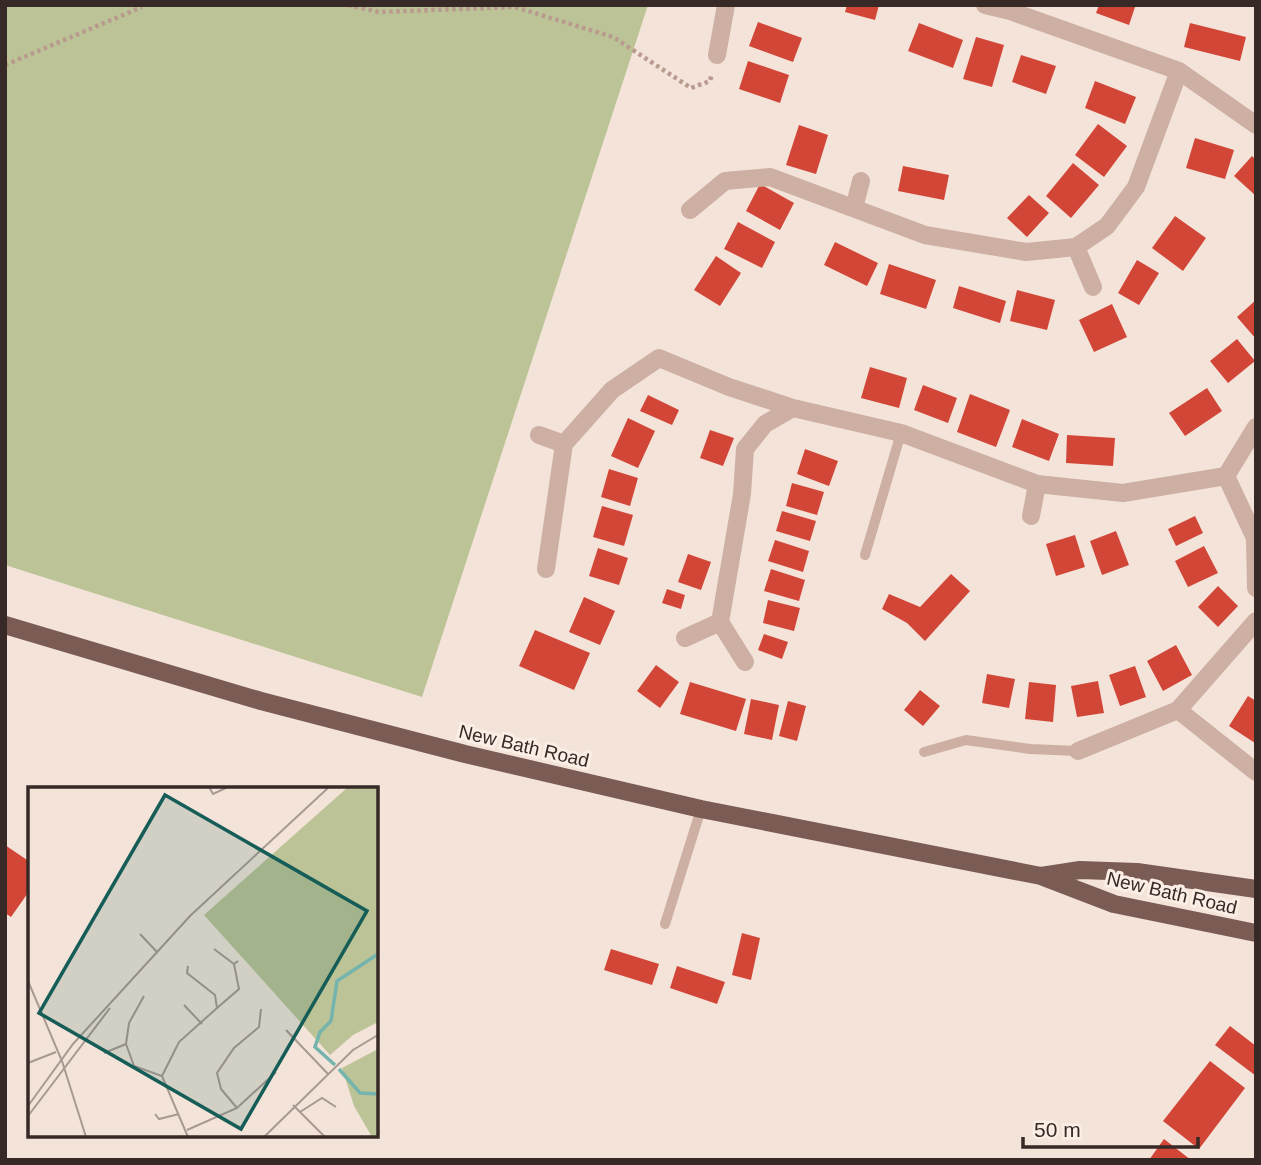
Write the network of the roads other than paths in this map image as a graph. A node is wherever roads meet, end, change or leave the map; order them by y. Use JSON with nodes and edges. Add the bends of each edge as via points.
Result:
{"nodes":[{"id":1,"x":726,"y":5,"type":"edge"},
{"id":2,"x":985,"y":5,"type":"edge"},
{"id":3,"x":1011,"y":8,"type":"edge"},
{"id":4,"x":717,"y":55,"type":"road end"},
{"id":5,"x":1179,"y":71,"type":"junction"},
{"id":6,"x":1256,"y":125,"type":"edge"},
{"id":7,"x":861,"y":181,"type":"dead end"},
{"id":8,"x":854,"y":208,"type":"junction"},
{"id":9,"x":690,"y":210,"type":"dead end"},
{"id":10,"x":1076,"y":247,"type":"junction"},
{"id":11,"x":1093,"y":288,"type":"dead end"},
{"id":12,"x":793,"y":408,"type":"junction"},
{"id":13,"x":1256,"y":427,"type":"edge"},
{"id":14,"x":901,"y":433,"type":"junction"},
{"id":15,"x":539,"y":435,"type":"dead end"},
{"id":16,"x":564,"y":444,"type":"junction"},
{"id":17,"x":1226,"y":475,"type":"junction"},
{"id":18,"x":1037,"y":484,"type":"junction"},
{"id":19,"x":1031,"y":516,"type":"dead end"},
{"id":20,"x":864,"y":555,"type":"dead end"},
{"id":21,"x":546,"y":569,"type":"dead end"},
{"id":22,"x":1256,"y":588,"type":"edge"},
{"id":23,"x":1256,"y":621,"type":"edge"},
{"id":24,"x":720,"y":622,"type":"junction"},
{"id":25,"x":5,"y":625,"type":"edge"},
{"id":26,"x":685,"y":638,"type":"dead end"},
{"id":27,"x":745,"y":662,"type":"dead end"},
{"id":28,"x":1178,"y":710,"type":"junction"},
{"id":29,"x":1078,"y":751,"type":"joint"},
{"id":30,"x":924,"y":752,"type":"dead end"},
{"id":31,"x":1256,"y":772,"type":"edge"},
{"id":32,"x":701,"y":809,"type":"junction"},
{"id":33,"x":1041,"y":877,"type":"junction"},
{"id":34,"x":1256,"y":889,"type":"edge"},
{"id":35,"x":665,"y":924,"type":"dead end"},
{"id":36,"x":1256,"y":933,"type":"edge"}],
"edges":[{"from":1,"to":4,"type":"street"},
{"from":2,"to":3,"type":"street"},
{"from":3,"to":5,"type":"street"},
{"from":5,"to":6,"type":"street"},
{"from":5,"to":10,"type":"street","via":[[1136,187],[1107,226]]},
{"from":7,"to":8,"type":"street"},
{"from":8,"to":9,"type":"street","via":[[770,177],[725,181]]},
{"from":8,"to":10,"type":"street","via":[[925,234],[1026,252]]},
{"from":10,"to":11,"type":"street"},
{"from":12,"to":14,"type":"street"},
{"from":12,"to":16,"type":"street","via":[[659,358],[612,390]]},
{"from":12,"to":24,"type":"street","via":[[765,424],[745,449]]},
{"from":13,"to":17,"type":"street"},
{"from":14,"to":18,"type":"street"},
{"from":14,"to":20,"type":"lane"},
{"from":15,"to":16,"type":"street"},
{"from":16,"to":21,"type":"street"},
{"from":17,"to":18,"type":"street","via":[[1123,494]]},
{"from":17,"to":22,"type":"street","via":[[1255,538]]},
{"from":18,"to":19,"type":"street"},
{"from":23,"to":28,"type":"street"},
{"from":24,"to":26,"type":"street"},
{"from":24,"to":27,"type":"street"},
{"from":25,"to":32,"type":"main road","name":"New Bath Road","via":[[261,701]]},
{"from":28,"to":29,"type":"street"},
{"from":28,"to":31,"type":"street"},
{"from":29,"to":30,"type":"lane","via":[[966,740]]},
{"from":32,"to":33,"type":"main road","name":"New Bath Road"},
{"from":32,"to":35,"type":"lane"},
{"from":33,"to":34,"type":"main road","name":"New Bath Road","via":[[1080,870],[1137,872]]},
{"from":33,"to":36,"type":"main road","name":"New Bath Road","via":[[1114,904]]}]}
